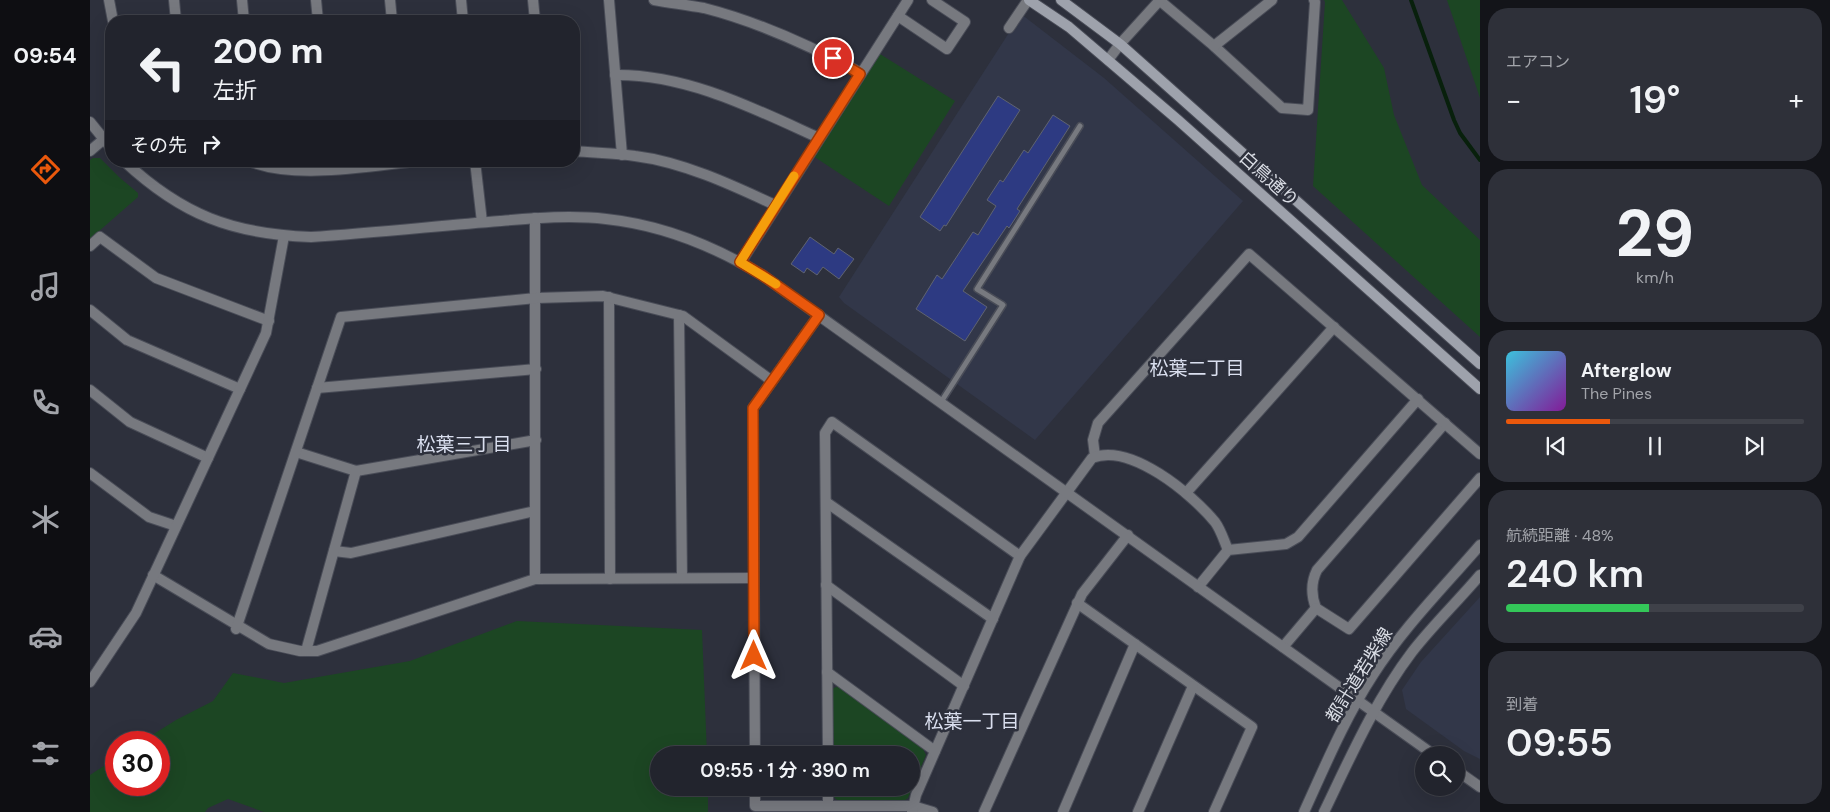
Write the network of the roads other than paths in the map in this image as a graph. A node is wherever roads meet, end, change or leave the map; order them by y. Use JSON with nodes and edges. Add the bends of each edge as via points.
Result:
{"nodes":[{"id":1,"x":109,"y":0,"type":"edge"},
{"id":2,"x":174,"y":0,"type":"edge"},
{"id":3,"x":242,"y":0,"type":"edge"},
{"id":4,"x":316,"y":0,"type":"edge"},
{"id":5,"x":390,"y":0,"type":"edge"},
{"id":6,"x":461,"y":0,"type":"edge"},
{"id":7,"x":532,"y":0,"type":"edge"},
{"id":8,"x":609,"y":0,"type":"edge"},
{"id":9,"x":654,"y":0,"type":"edge"},
{"id":10,"x":907,"y":0,"type":"edge"},
{"id":11,"x":932,"y":0,"type":"edge"},
{"id":12,"x":1028,"y":0,"type":"edge"},
{"id":13,"x":1062,"y":0,"type":"edge"},
{"id":14,"x":1159,"y":0,"type":"edge"},
{"id":15,"x":1272,"y":0,"type":"edge"},
{"id":16,"x":1314,"y":0,"type":"edge"},
{"id":17,"x":113,"y":15,"type":"edge"},
{"id":18,"x":175,"y":15,"type":"edge"},
{"id":19,"x":243,"y":15,"type":"edge"},
{"id":20,"x":317,"y":15,"type":"edge"},
{"id":21,"x":391,"y":15,"type":"edge"},
{"id":22,"x":462,"y":15,"type":"edge"},
{"id":23,"x":534,"y":15,"type":"edge"},
{"id":24,"x":898,"y":16,"type":"junction"},
{"id":25,"x":1009,"y":28,"type":"dead end"},
{"id":26,"x":1120,"y":44,"type":"junction"},
{"id":27,"x":1214,"y":46,"type":"junction"},
{"id":28,"x":1108,"y":60,"type":"junction"},
{"id":29,"x":860,"y":74,"type":"junction"},
{"id":30,"x":615,"y":75,"type":"junction"},
{"id":31,"x":90,"y":122,"type":"edge"},
{"id":32,"x":1080,"y":126,"type":"dead end"},
{"id":33,"x":105,"y":134,"type":"edge"},
{"id":34,"x":105,"y":138,"type":"edge"},
{"id":35,"x":819,"y":138,"type":"junction"},
{"id":36,"x":90,"y":152,"type":"edge"},
{"id":37,"x":580,"y":152,"type":"edge"},
{"id":38,"x":622,"y":155,"type":"junction"},
{"id":39,"x":131,"y":167,"type":"edge"},
{"id":40,"x":270,"y":167,"type":"edge"},
{"id":41,"x":318,"y":167,"type":"edge"},
{"id":42,"x":477,"y":167,"type":"edge"},
{"id":43,"x":776,"y":205,"type":"junction"},
{"id":44,"x":535,"y":218,"type":"junction"},
{"id":45,"x":482,"y":222,"type":"junction"},
{"id":46,"x":284,"y":236,"type":"junction"},
{"id":47,"x":90,"y":246,"type":"edge"},
{"id":48,"x":740,"y":262,"type":"junction"},
{"id":49,"x":608,"y":297,"type":"junction"},
{"id":50,"x":536,"y":298,"type":"junction"},
{"id":51,"x":90,"y":310,"type":"edge"},
{"id":52,"x":679,"y":315,"type":"junction"},
{"id":53,"x":819,"y":315,"type":"junction"},
{"id":54,"x":269,"y":322,"type":"junction"},
{"id":55,"x":1334,"y":327,"type":"junction"},
{"id":56,"x":1480,"y":364,"type":"edge"},
{"id":57,"x":536,"y":370,"type":"junction"},
{"id":58,"x":772,"y":381,"type":"junction"},
{"id":59,"x":317,"y":388,"type":"junction"},
{"id":60,"x":240,"y":389,"type":"junction"},
{"id":61,"x":1480,"y":389,"type":"edge"},
{"id":62,"x":90,"y":390,"type":"edge"},
{"id":63,"x":1418,"y":399,"type":"junction"},
{"id":64,"x":941,"y":402,"type":"junction"},
{"id":65,"x":1445,"y":423,"type":"junction"},
{"id":66,"x":536,"y":440,"type":"junction"},
{"id":67,"x":296,"y":452,"type":"junction"},
{"id":68,"x":1480,"y":454,"type":"edge"},
{"id":69,"x":1095,"y":456,"type":"junction"},
{"id":70,"x":208,"y":458,"type":"junction"},
{"id":71,"x":356,"y":471,"type":"junction"},
{"id":72,"x":90,"y":473,"type":"edge"},
{"id":73,"x":1480,"y":478,"type":"edge"},
{"id":74,"x":1067,"y":492,"type":"junction"},
{"id":75,"x":1186,"y":493,"type":"junction"},
{"id":76,"x":826,"y":502,"type":"junction"},
{"id":77,"x":535,"y":511,"type":"junction"},
{"id":78,"x":176,"y":526,"type":"junction"},
{"id":79,"x":1128,"y":535,"type":"junction"},
{"id":80,"x":1480,"y":545,"type":"edge"},
{"id":81,"x":1228,"y":550,"type":"junction"},
{"id":82,"x":334,"y":551,"type":"junction"},
{"id":83,"x":1020,"y":556,"type":"junction"},
{"id":84,"x":154,"y":575,"type":"junction"},
{"id":85,"x":1480,"y":576,"type":"edge"},
{"id":86,"x":682,"y":578,"type":"junction"},
{"id":87,"x":754,"y":578,"type":"junction"},
{"id":88,"x":535,"y":579,"type":"junction"},
{"id":89,"x":610,"y":579,"type":"junction"},
{"id":90,"x":826,"y":585,"type":"junction"},
{"id":91,"x":1198,"y":588,"type":"junction"},
{"id":92,"x":1078,"y":604,"type":"junction"},
{"id":93,"x":1316,"y":608,"type":"junction"},
{"id":94,"x":993,"y":619,"type":"junction"},
{"id":95,"x":237,"y":627,"type":"junction"},
{"id":96,"x":1135,"y":644,"type":"junction"},
{"id":97,"x":1282,"y":647,"type":"junction"},
{"id":98,"x":306,"y":651,"type":"junction"},
{"id":99,"x":827,"y":672,"type":"junction"},
{"id":100,"x":90,"y":682,"type":"edge"},
{"id":101,"x":964,"y":686,"type":"junction"},
{"id":102,"x":1193,"y":686,"type":"junction"},
{"id":103,"x":1358,"y":700,"type":"junction"},
{"id":104,"x":1374,"y":712,"type":"junction"},
{"id":105,"x":755,"y":746,"type":"edge"},
{"id":106,"x":828,"y":746,"type":"edge"},
{"id":107,"x":1421,"y":746,"type":"edge"},
{"id":108,"x":935,"y":751,"type":"junction"},
{"id":109,"x":1465,"y":776,"type":"edge"},
{"id":110,"x":1480,"y":786,"type":"edge"},
{"id":111,"x":755,"y":796,"type":"edge"},
{"id":112,"x":828,"y":796,"type":"edge"},
{"id":113,"x":828,"y":806,"type":"junction"},
{"id":114,"x":913,"y":809,"type":"edge"},
{"id":115,"x":932,"y":812,"type":"edge"},
{"id":116,"x":984,"y":812,"type":"edge"},
{"id":117,"x":1062,"y":812,"type":"edge"},
{"id":118,"x":1138,"y":812,"type":"edge"},
{"id":119,"x":1214,"y":812,"type":"edge"},
{"id":120,"x":1304,"y":812,"type":"edge"},
{"id":121,"x":1324,"y":812,"type":"edge"}],
"edges":[{"from":1,"to":17,"type":"street"},
{"from":2,"to":18,"type":"street"},
{"from":3,"to":19,"type":"street"},
{"from":4,"to":20,"type":"street"},
{"from":5,"to":21,"type":"street"},
{"from":6,"to":22,"type":"street"},
{"from":7,"to":23,"type":"street"},
{"from":8,"to":30,"type":"street"},
{"from":9,"to":29,"type":"street","via":[[704,8],[747,21],[819,51]]},
{"from":10,"to":24,"type":"street"},
{"from":11,"to":24,"type":"street","via":[[965,22],[946,49]]},
{"from":12,"to":25,"type":"street"},
{"from":12,"to":28,"type":"main road","name":"白鳥通り","via":[[1069,27]]},
{"from":13,"to":26,"type":"main road","name":"白鳥通り"},
{"from":14,"to":26,"type":"street"},
{"from":14,"to":27,"type":"street"},
{"from":15,"to":27,"type":"street"},
{"from":16,"to":27,"type":"street","via":[[1308,110],[1282,108]]},
{"from":24,"to":29,"type":"street"},
{"from":26,"to":28,"type":"street"},
{"from":26,"to":56,"type":"main road","name":"白鳥通り"},
{"from":28,"to":61,"type":"main road","name":"白鳥通り"},
{"from":29,"to":35,"type":"street"},
{"from":30,"to":35,"type":"street","via":[[633,75],[711,92]]},
{"from":30,"to":38,"type":"street"},
{"from":31,"to":33,"type":"street"},
{"from":32,"to":64,"type":"lane","via":[[977,289],[1003,306]]},
{"from":34,"to":36,"type":"street"},
{"from":35,"to":43,"type":"street"},
{"from":37,"to":38,"type":"street"},
{"from":38,"to":43,"type":"street","via":[[669,163]]},
{"from":39,"to":46,"type":"street","via":[[154,187],[200,214],[239,229]]},
{"from":40,"to":41,"type":"street","via":[[297,170]]},
{"from":42,"to":45,"type":"street"},
{"from":43,"to":48,"type":"street"},
{"from":44,"to":45,"type":"street"},
{"from":44,"to":48,"type":"street","via":[[587,217],[642,225],[680,235]]},
{"from":44,"to":50,"type":"street"},
{"from":45,"to":46,"type":"street","via":[[327,236]]},
{"from":46,"to":54,"type":"street"},
{"from":47,"to":54,"type":"street","via":[[100,237],[156,278]]},
{"from":48,"to":53,"type":"street"},
{"from":49,"to":50,"type":"street"},
{"from":49,"to":52,"type":"street"},
{"from":49,"to":89,"type":"street"},
{"from":50,"to":57,"type":"street"},
{"from":50,"to":59,"type":"street","via":[[341,317]]},
{"from":51,"to":60,"type":"street","via":[[126,340]]},
{"from":52,"to":58,"type":"street"},
{"from":52,"to":86,"type":"street"},
{"from":53,"to":58,"type":"street"},
{"from":53,"to":64,"type":"street"},
{"from":54,"to":60,"type":"street"},
{"from":55,"to":63,"type":"street"},
{"from":55,"to":69,"type":"street","via":[[1249,254],[1098,423],[1093,440]]},
{"from":55,"to":75,"type":"street"},
{"from":57,"to":59,"type":"street"},
{"from":57,"to":66,"type":"street"},
{"from":58,"to":87,"type":"street","via":[[753,408]]},
{"from":59,"to":67,"type":"street"},
{"from":60,"to":70,"type":"street"},
{"from":62,"to":70,"type":"street","via":[[130,422]]},
{"from":63,"to":65,"type":"street"},
{"from":63,"to":81,"type":"street","via":[[1298,538],[1286,544]]},
{"from":64,"to":74,"type":"street"},
{"from":65,"to":68,"type":"street"},
{"from":65,"to":93,"type":"street","via":[[1317,570],[1312,588]]},
{"from":66,"to":71,"type":"street"},
{"from":66,"to":77,"type":"street"},
{"from":67,"to":71,"type":"street"},
{"from":67,"to":95,"type":"street"},
{"from":69,"to":74,"type":"street"},
{"from":69,"to":75,"type":"street","via":[[1105,454],[1133,460]]},
{"from":70,"to":78,"type":"street"},
{"from":71,"to":82,"type":"street"},
{"from":72,"to":78,"type":"street","via":[[149,517]]},
{"from":73,"to":93,"type":"street","via":[[1348,629]]},
{"from":74,"to":79,"type":"street"},
{"from":74,"to":83,"type":"street"},
{"from":75,"to":81,"type":"street","via":[[1216,524]]},
{"from":76,"to":83,"type":"street","via":[[825,433],[832,422]]},
{"from":76,"to":90,"type":"street"},
{"from":76,"to":94,"type":"street"},
{"from":77,"to":82,"type":"street","via":[[351,553]]},
{"from":77,"to":88,"type":"street"},
{"from":78,"to":84,"type":"street"},
{"from":79,"to":91,"type":"street"},
{"from":79,"to":92,"type":"street","via":[[1082,594]]},
{"from":80,"to":103,"type":"street","name":"都計道若柴線","via":[[1398,640]]},
{"from":81,"to":91,"type":"street"},
{"from":82,"to":98,"type":"street"},
{"from":83,"to":94,"type":"street"},
{"from":84,"to":95,"type":"street"},
{"from":84,"to":100,"type":"street","via":[[136,613]]},
{"from":85,"to":104,"type":"street","name":"都計道若柴線","via":[[1412,652]]},
{"from":86,"to":87,"type":"street"},
{"from":86,"to":89,"type":"street"},
{"from":87,"to":105,"type":"street"},
{"from":88,"to":89,"type":"street"},
{"from":88,"to":98,"type":"street","via":[[317,651]]},
{"from":90,"to":99,"type":"street"},
{"from":90,"to":101,"type":"street"},
{"from":91,"to":97,"type":"street"},
{"from":92,"to":96,"type":"street"},
{"from":92,"to":116,"type":"street"},
{"from":93,"to":97,"type":"street"},
{"from":94,"to":101,"type":"street"},
{"from":95,"to":98,"type":"street","via":[[269,644]]},
{"from":96,"to":102,"type":"street"},
{"from":96,"to":117,"type":"street"},
{"from":97,"to":103,"type":"street"},
{"from":99,"to":106,"type":"street"},
{"from":99,"to":108,"type":"street"},
{"from":101,"to":108,"type":"street"},
{"from":102,"to":118,"type":"street"},
{"from":102,"to":119,"type":"street","via":[[1252,727]]},
{"from":103,"to":104,"type":"street"},
{"from":103,"to":120,"type":"street","name":"都計道若柴線"},
{"from":104,"to":107,"type":"street"},
{"from":104,"to":121,"type":"street","name":"都計道若柴線"},
{"from":108,"to":114,"type":"street"},
{"from":109,"to":110,"type":"street"},
{"from":111,"to":113,"type":"street","via":[[755,806]]},
{"from":112,"to":113,"type":"street"},
{"from":113,"to":114,"type":"street"},
{"from":114,"to":115,"type":"street"}]}
